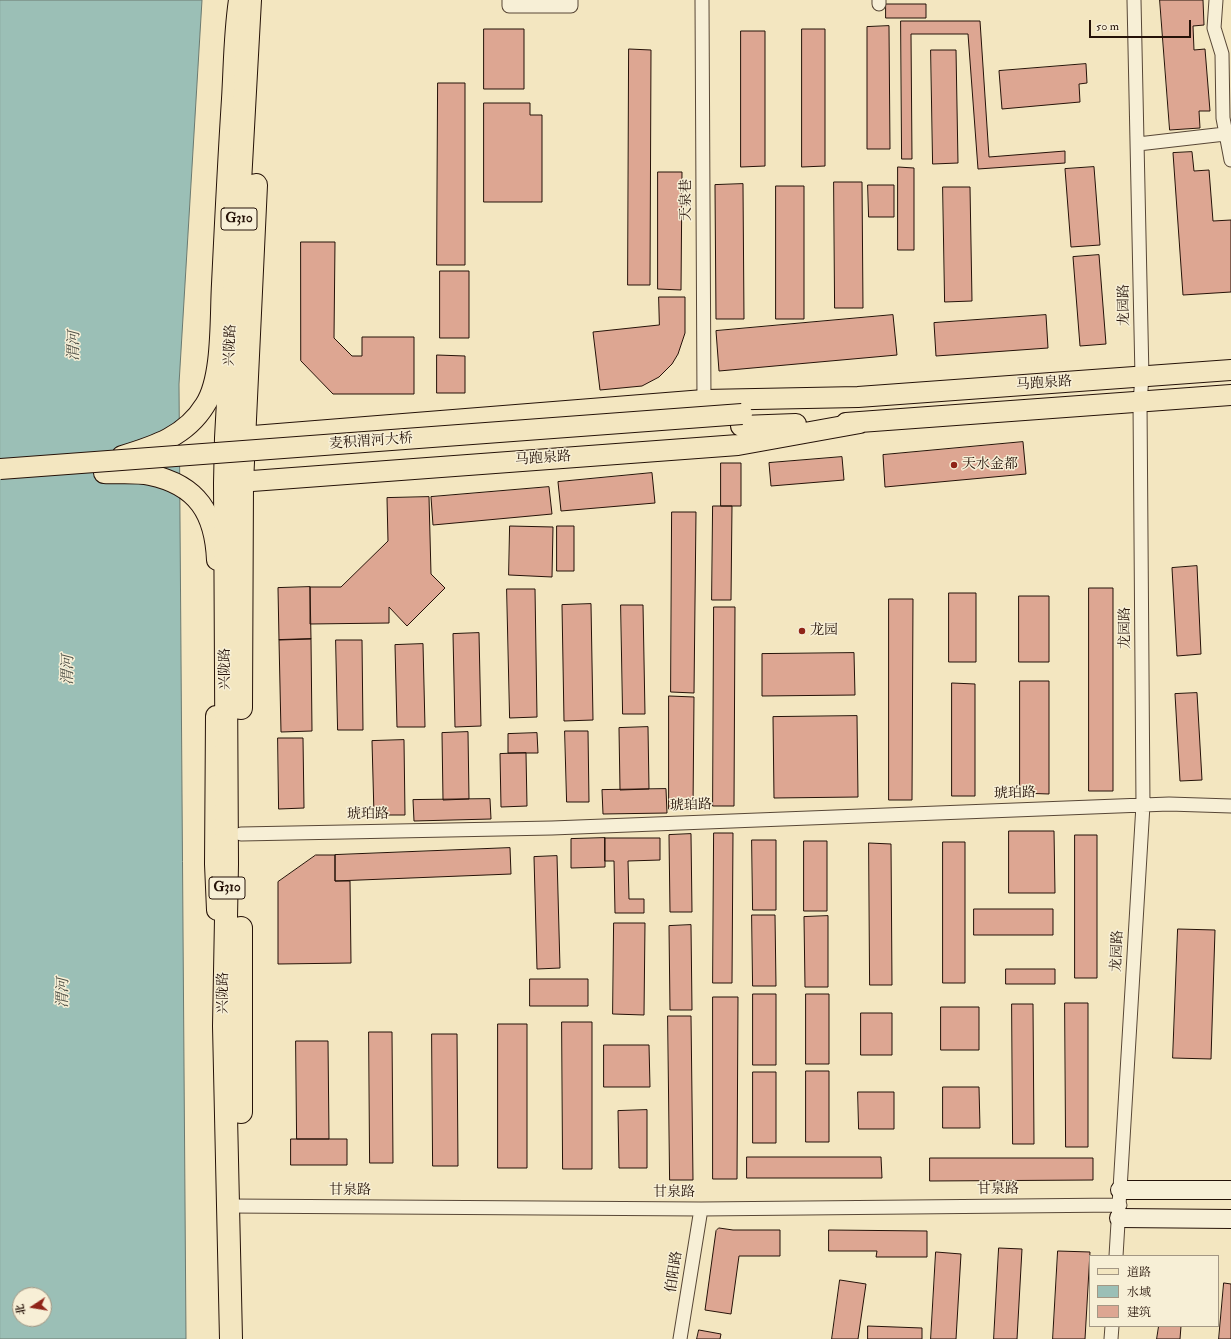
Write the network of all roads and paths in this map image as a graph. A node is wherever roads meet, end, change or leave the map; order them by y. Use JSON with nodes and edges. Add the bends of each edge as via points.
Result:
{"nodes":[{"id":1,"x":239,"y":0,"type":"edge"},
{"id":2,"x":250,"y":0,"type":"edge"},
{"id":3,"x":264,"y":0,"type":"edge"},
{"id":4,"x":509,"y":0,"type":"edge"},
{"id":5,"x":571,"y":0,"type":"edge"},
{"id":6,"x":702,"y":0,"type":"edge"},
{"id":7,"x":1134,"y":0,"type":"edge"},
{"id":8,"x":1216,"y":0,"type":"edge"},
{"id":9,"x":1225,"y":134,"type":"junction"},
{"id":10,"x":1138,"y":144,"type":"junction"},
{"id":11,"x":1231,"y":160,"type":"edge"},
{"id":12,"x":1231,"y":370,"type":"edge"},
{"id":13,"x":1142,"y":377,"type":"junction"},
{"id":14,"x":1231,"y":395,"type":"edge"},
{"id":15,"x":858,"y":397,"type":"junction"},
{"id":16,"x":704,"y":400,"type":"junction"},
{"id":17,"x":1140,"y":402,"type":"junction"},
{"id":18,"x":741,"y":420,"type":"junction"},
{"id":19,"x":860,"y":423,"type":"junction"},
{"id":20,"x":235,"y":437,"type":"junction"},
{"id":21,"x":103,"y":468,"type":"junction"},
{"id":22,"x":0,"y":469,"type":"edge"},
{"id":23,"x":0,"y":482,"type":"edge"},
{"id":24,"x":234,"y":483,"type":"junction"},
{"id":25,"x":1143,"y":805,"type":"junction"},
{"id":26,"x":1231,"y":806,"type":"edge"},
{"id":27,"x":241,"y":834,"type":"junction"},
{"id":28,"x":224,"y":1026,"type":"junction"},
{"id":29,"x":1231,"y":1190,"type":"edge"},
{"id":30,"x":1120,"y":1204,"type":"junction"},
{"id":31,"x":235,"y":1206,"type":"junction"},
{"id":32,"x":701,"y":1209,"type":"junction"},
{"id":33,"x":1231,"y":1219,"type":"edge"},
{"id":34,"x":1116,"y":1255,"type":"edge"},
{"id":35,"x":1112,"y":1327,"type":"edge"},
{"id":36,"x":231,"y":1339,"type":"edge"},
{"id":37,"x":245,"y":1339,"type":"edge"},
{"id":38,"x":680,"y":1339,"type":"edge"},
{"id":39,"x":1111,"y":1339,"type":"edge"}],
"edges":[{"from":1,"to":21,"type":"main road","bridge":true,"via":[[219,353],[214,384],[206,404],[194,422],[175,436]]},
{"from":2,"to":20,"type":"highway","name":"兴陇路","number":"G310"},
{"from":3,"to":20,"type":"highway","name":"兴陇路"},
{"from":4,"to":5,"type":"street","via":[[509,6],[571,6]]},
{"from":6,"to":16,"type":"street","name":"天泉巷"},
{"from":7,"to":10,"type":"street","name":"龙园路"},
{"from":8,"to":9,"type":"street","via":[[1214,28],[1222,54]]},
{"from":9,"to":10,"type":"street"},
{"from":9,"to":11,"type":"street"},
{"from":10,"to":13,"type":"street","name":"龙园路"},
{"from":12,"to":13,"type":"main road","name":"马跑泉路"},
{"from":13,"to":15,"type":"main road","name":"马跑泉路"},
{"from":13,"to":17,"type":"street","name":"龙园路"},
{"from":14,"to":17,"type":"main road","name":"马跑泉路"},
{"from":15,"to":16,"type":"main road","name":"马跑泉路"},
{"from":15,"to":18,"type":"main road","name":"马跑泉路"},
{"from":16,"to":20,"type":"main road","name":"马跑泉路"},
{"from":17,"to":19,"type":"main road","name":"马跑泉路"},
{"from":17,"to":25,"type":"street","name":"龙园路"},
{"from":18,"to":19,"type":"main road","name":"马跑泉路"},
{"from":18,"to":21,"type":"main road","name":"麦积渭河大桥","bridge":true},
{"from":19,"to":24,"type":"main road","name":"马跑泉路","via":[[738,445]]},
{"from":20,"to":24,"type":"highway","name":"兴陇路"},
{"from":21,"to":22,"type":"main road","name":"麦积渭河大桥","bridge":true},
{"from":21,"to":23,"type":"main road","name":"麦积渭河大桥"},
{"from":21,"to":28,"type":"main road","via":[[170,480],[187,490],[200,502],[211,519],[216,542],[214,864]]},
{"from":24,"to":27,"type":"highway","name":"兴陇路"},
{"from":24,"to":28,"type":"highway","name":"兴陇路","number":"G310"},
{"from":25,"to":26,"type":"street","name":"琥珀路"},
{"from":25,"to":27,"type":"street","name":"琥珀路","via":[[552,828]]},
{"from":25,"to":30,"type":"street","name":"龙园路"},
{"from":27,"to":31,"type":"highway","name":"兴陇路","via":[[240,1102]]},
{"from":28,"to":31,"type":"highway","name":"兴陇路","number":"G310"},
{"from":29,"to":30,"type":"street"},
{"from":30,"to":32,"type":"street","name":"甘泉路"},
{"from":30,"to":33,"type":"street"},
{"from":30,"to":34,"type":"street","name":"龙园路"},
{"from":31,"to":32,"type":"street","name":"甘泉路"},
{"from":31,"to":36,"type":"highway","name":"兴陇路","number":"G310"},
{"from":31,"to":37,"type":"highway","name":"兴陇路"},
{"from":32,"to":38,"type":"street","name":"伯阳路"},
{"from":35,"to":39,"type":"street"}]}
